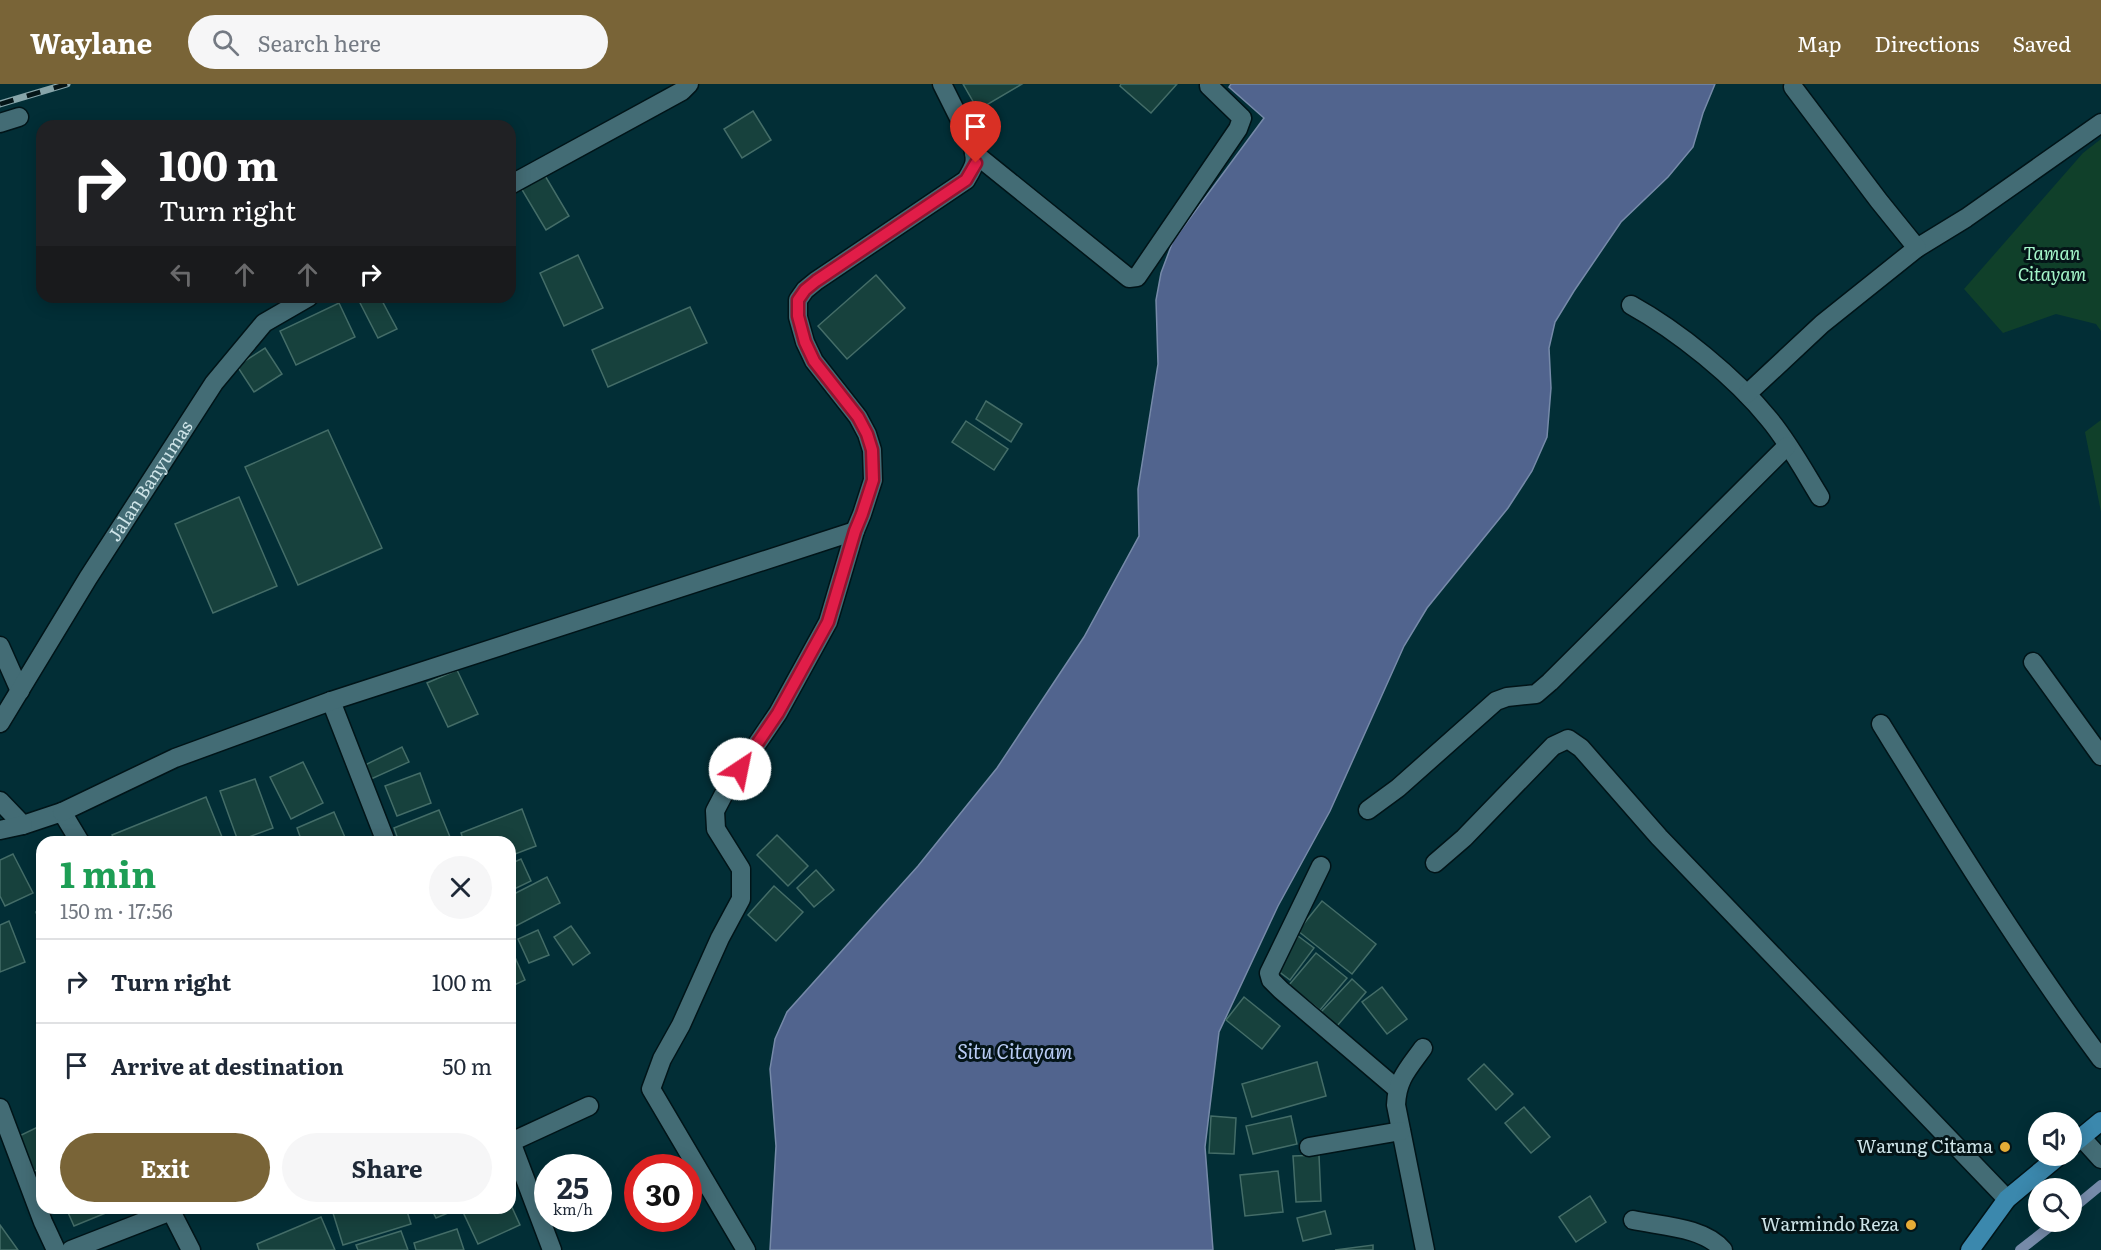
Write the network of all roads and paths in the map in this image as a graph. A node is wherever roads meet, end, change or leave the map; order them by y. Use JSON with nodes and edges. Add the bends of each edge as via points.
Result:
{"nodes":[{"id":1,"x":689,"y":84,"type":"edge"},
{"id":2,"x":942,"y":84,"type":"edge"},
{"id":3,"x":1209,"y":84,"type":"edge"},
{"id":4,"x":1793,"y":87,"type":"dead end"},
{"id":5,"x":20,"y":117,"type":"dead end"},
{"id":6,"x":0,"y":123,"type":"edge"},
{"id":7,"x":2101,"y":123,"type":"edge"},
{"id":8,"x":974,"y":153,"type":"junction"},
{"id":9,"x":516,"y":182,"type":"edge"},
{"id":10,"x":1917,"y":248,"type":"junction"},
{"id":11,"x":299,"y":303,"type":"edge"},
{"id":12,"x":1631,"y":304,"type":"dead end"},
{"id":13,"x":1747,"y":394,"type":"junction"},
{"id":14,"x":1787,"y":446,"type":"junction"},
{"id":15,"x":1820,"y":497,"type":"dead end"},
{"id":16,"x":855,"y":531,"type":"junction"},
{"id":17,"x":0,"y":646,"type":"edge"},
{"id":18,"x":2033,"y":662,"type":"dead end"},
{"id":19,"x":20,"y":691,"type":"junction"},
{"id":20,"x":331,"y":701,"type":"junction"},
{"id":21,"x":0,"y":723,"type":"edge"},
{"id":22,"x":1881,"y":724,"type":"dead end"},
{"id":23,"x":2101,"y":756,"type":"edge"},
{"id":24,"x":0,"y":801,"type":"edge"},
{"id":25,"x":1368,"y":810,"type":"dead end"},
{"id":26,"x":62,"y":812,"type":"junction"},
{"id":27,"x":23,"y":825,"type":"junction"},
{"id":28,"x":0,"y":830,"type":"edge"},
{"id":29,"x":76,"y":836,"type":"edge"},
{"id":30,"x":384,"y":836,"type":"edge"},
{"id":31,"x":1435,"y":863,"type":"dead end"},
{"id":32,"x":1321,"y":866,"type":"dead end"},
{"id":33,"x":1423,"y":1048,"type":"dead end"},
{"id":34,"x":2101,"y":1059,"type":"edge"},
{"id":35,"x":1396,"y":1089,"type":"junction"},
{"id":36,"x":589,"y":1106,"type":"dead end"},
{"id":37,"x":0,"y":1108,"type":"edge"},
{"id":38,"x":2101,"y":1121,"type":"edge"},
{"id":39,"x":1401,"y":1131,"type":"junction"},
{"id":40,"x":2082,"y":1136,"type":"edge"},
{"id":41,"x":516,"y":1139,"type":"edge"},
{"id":42,"x":2082,"y":1145,"type":"edge"},
{"id":43,"x":1309,"y":1147,"type":"dead end"},
{"id":44,"x":516,"y":1154,"type":"edge"},
{"id":45,"x":2101,"y":1159,"type":"edge"},
{"id":46,"x":2047,"y":1166,"type":"edge"},
{"id":47,"x":2007,"y":1199,"type":"junction"},
{"id":48,"x":36,"y":1203,"type":"edge"},
{"id":49,"x":40,"y":1214,"type":"edge"},
{"id":50,"x":162,"y":1214,"type":"edge"},
{"id":51,"x":177,"y":1214,"type":"edge"},
{"id":52,"x":1633,"y":1221,"type":"dead end"},
{"id":53,"x":56,"y":1250,"type":"edge"},
{"id":54,"x":71,"y":1250,"type":"edge"},
{"id":55,"x":191,"y":1250,"type":"edge"},
{"id":56,"x":552,"y":1250,"type":"edge"},
{"id":57,"x":746,"y":1250,"type":"edge"},
{"id":58,"x":1425,"y":1250,"type":"edge"},
{"id":59,"x":1724,"y":1250,"type":"edge"},
{"id":60,"x":1970,"y":1250,"type":"edge"}],
"edges":[{"from":1,"to":9,"type":"street"},
{"from":2,"to":8,"type":"street"},
{"from":3,"to":8,"type":"street","via":[[1242,118],[1238,129],[1137,277],[1129,278]]},
{"from":4,"to":10,"type":"street"},
{"from":5,"to":6,"type":"street"},
{"from":7,"to":10,"type":"street"},
{"from":8,"to":16,"type":"street","via":[[976,163],[966,180],[816,281],[798,300],[798,316],[814,361],[858,417],[872,450],[873,480]]},
{"from":10,"to":13,"type":"street","via":[[1822,324]]},
{"from":11,"to":19,"type":"street","name":"Jalan Banyumas","via":[[264,323],[214,383]]},
{"from":12,"to":13,"type":"street","via":[[1662,321]]},
{"from":13,"to":14,"type":"street"},
{"from":14,"to":15,"type":"street"},
{"from":14,"to":25,"type":"street","via":[[1550,682],[1536,694],[1507,697],[1488,706],[1398,788]]},
{"from":16,"to":20,"type":"street"},
{"from":16,"to":57,"type":"street","via":[[828,622],[778,713],[715,811],[716,830],[741,868],[741,899],[651,1089]]},
{"from":17,"to":19,"type":"street"},
{"from":18,"to":23,"type":"street"},
{"from":19,"to":21,"type":"street","name":"Jalan Banyumas"},
{"from":20,"to":26,"type":"street","via":[[175,758]]},
{"from":20,"to":30,"type":"street"},
{"from":22,"to":34,"type":"street","via":[[1979,883]]},
{"from":24,"to":27,"type":"street"},
{"from":26,"to":27,"type":"street"},
{"from":26,"to":29,"type":"street"},
{"from":27,"to":28,"type":"street"},
{"from":31,"to":47,"type":"street","via":[[1552,747],[1568,739],[1581,747],[1659,837]]},
{"from":32,"to":35,"type":"street","via":[[1269,977]]},
{"from":33,"to":35,"type":"street"},
{"from":35,"to":39,"type":"street"},
{"from":36,"to":41,"type":"street"},
{"from":37,"to":48,"type":"street"},
{"from":38,"to":40,"type":"main road"},
{"from":39,"to":43,"type":"street"},
{"from":39,"to":58,"type":"street"},
{"from":42,"to":45,"type":"street"},
{"from":44,"to":56,"type":"street"},
{"from":46,"to":47,"type":"main road"},
{"from":47,"to":60,"type":"main road"},
{"from":49,"to":53,"type":"street"},
{"from":50,"to":54,"type":"street"},
{"from":51,"to":55,"type":"street"},
{"from":52,"to":59,"type":"street","via":[[1692,1232],[1716,1241]]}]}
